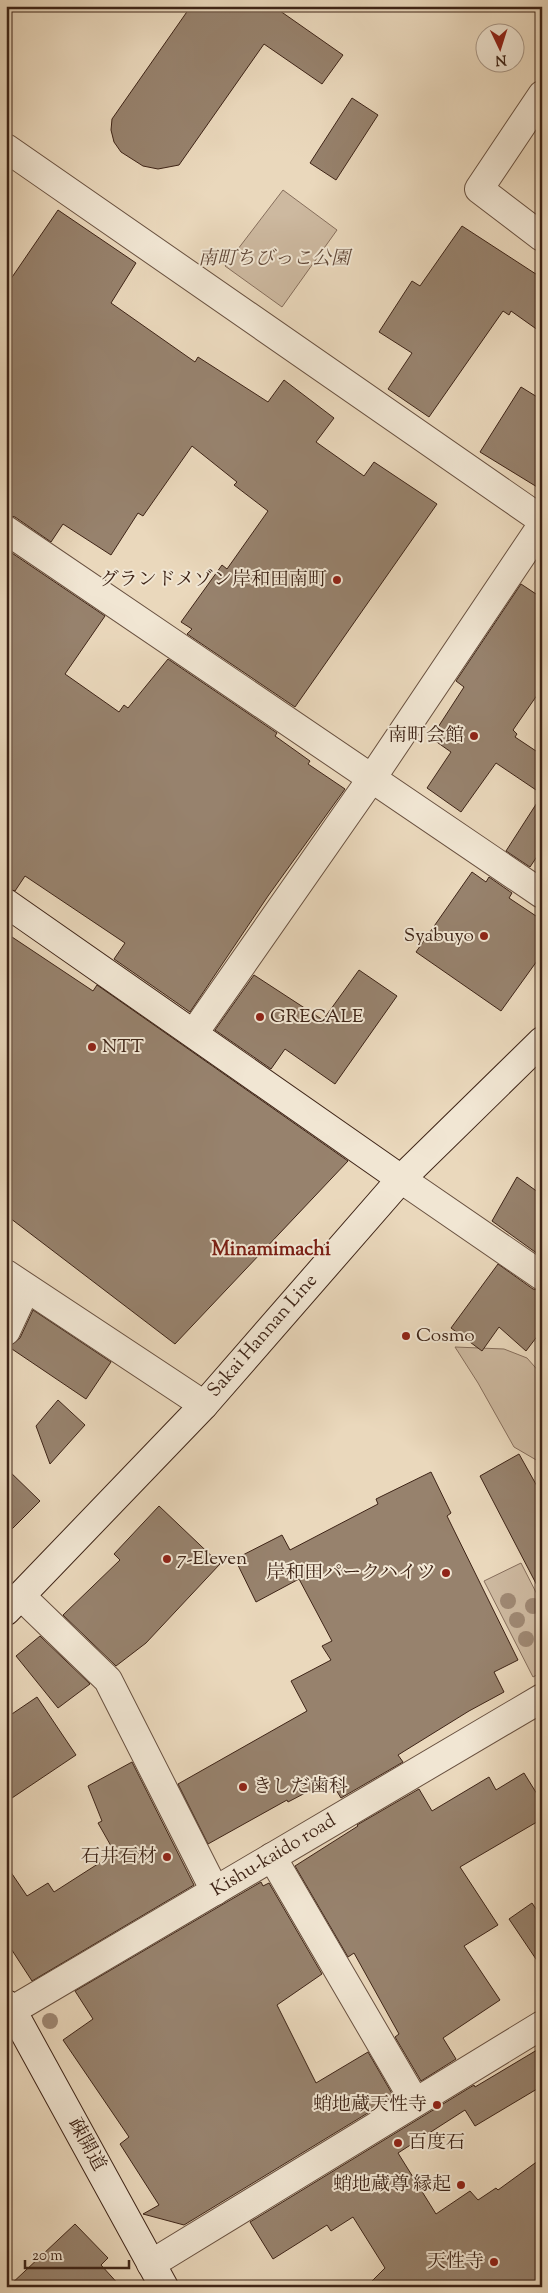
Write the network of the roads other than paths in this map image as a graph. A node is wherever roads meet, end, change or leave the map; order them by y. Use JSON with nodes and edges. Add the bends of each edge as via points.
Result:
{"nodes":[{"id":1,"x":542,"y":95,"type":"edge"},
{"id":2,"x":6,"y":148,"type":"edge"},
{"id":3,"x":542,"y":237,"type":"edge"},
{"id":4,"x":542,"y":520,"type":"edge"},
{"id":5,"x":542,"y":525,"type":"edge"},
{"id":6,"x":6,"y":530,"type":"edge"},
{"id":7,"x":372,"y":778,"type":"junction"},
{"id":8,"x":542,"y":894,"type":"edge"},
{"id":9,"x":6,"y":903,"type":"edge"},
{"id":10,"x":194,"y":1033,"type":"junction"},
{"id":11,"x":542,"y":1041,"type":"edge"},
{"id":12,"x":401,"y":1179,"type":"junction"},
{"id":13,"x":542,"y":1276,"type":"edge"},
{"id":14,"x":16,"y":1281,"type":"edge"},
{"id":15,"x":6,"y":1331,"type":"edge"},
{"id":16,"x":204,"y":1404,"type":"junction"},
{"id":17,"x":11,"y":1604,"type":"edge"},
{"id":18,"x":542,"y":1698,"type":"edge"},
{"id":19,"x":272,"y":1857,"type":"junction"},
{"id":20,"x":215,"y":1891,"type":"junction"},
{"id":21,"x":8,"y":2009,"type":"edge"},
{"id":22,"x":542,"y":2025,"type":"edge"},
{"id":23,"x":415,"y":2102,"type":"junction"},
{"id":24,"x":157,"y":2275,"type":"edge"}],
"edges":[{"from":1,"to":3,"type":"street","via":[[479,189]]},
{"from":2,"to":4,"type":"street"},
{"from":5,"to":7,"type":"street"},
{"from":6,"to":7,"type":"street"},
{"from":7,"to":8,"type":"street"},
{"from":7,"to":10,"type":"street"},
{"from":9,"to":10,"type":"street"},
{"from":10,"to":12,"type":"street"},
{"from":11,"to":12,"type":"street","name":"Sakai Hannan Line"},
{"from":12,"to":13,"type":"street"},
{"from":12,"to":16,"type":"street","name":"Sakai Hannan Line"},
{"from":14,"to":15,"type":"street"},
{"from":14,"to":16,"type":"street"},
{"from":16,"to":17,"type":"street","name":"Sakai Hannan Line"},
{"from":17,"to":20,"type":"street","via":[[108,1680]]},
{"from":18,"to":19,"type":"street","name":"Kishu-kaido road"},
{"from":19,"to":20,"type":"street","name":"Kishu-kaido road"},
{"from":19,"to":23,"type":"street"},
{"from":20,"to":21,"type":"street","name":"Kishu-kaido road"},
{"from":21,"to":24,"type":"street","name":"疎開道"},
{"from":22,"to":23,"type":"street"},
{"from":23,"to":24,"type":"street"}]}
